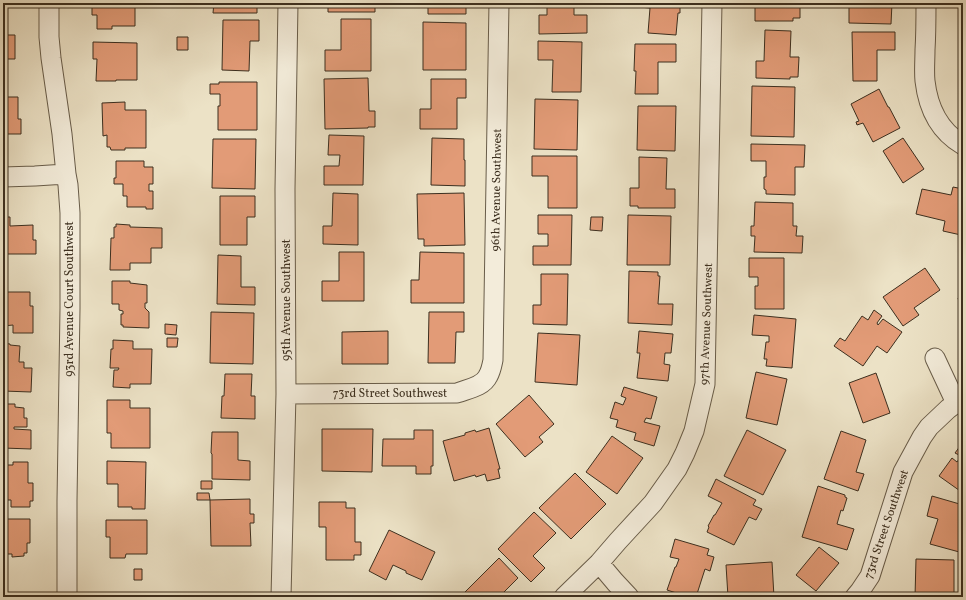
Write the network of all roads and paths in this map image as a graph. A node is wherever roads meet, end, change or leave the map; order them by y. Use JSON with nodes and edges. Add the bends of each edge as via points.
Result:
{"nodes":[{"id":1,"x":49,"y":3,"type":"edge"},
{"id":2,"x":288,"y":3,"type":"edge"},
{"id":3,"x":499,"y":3,"type":"edge"},
{"id":4,"x":712,"y":3,"type":"edge"},
{"id":5,"x":926,"y":3,"type":"edge"},
{"id":6,"x":963,"y":145,"type":"edge"},
{"id":7,"x":66,"y":174,"type":"junction"},
{"id":8,"x":3,"y":177,"type":"edge"},
{"id":9,"x":936,"y":358,"type":"dead end"},
{"id":10,"x":489,"y":376,"type":"joint"},
{"id":11,"x":286,"y":394,"type":"junction"},
{"id":12,"x":959,"y":400,"type":"edge"},
{"id":13,"x":599,"y":563,"type":"junction"},
{"id":14,"x":67,"y":597,"type":"edge"},
{"id":15,"x":281,"y":597,"type":"edge"},
{"id":16,"x":564,"y":597,"type":"edge"},
{"id":17,"x":629,"y":597,"type":"edge"},
{"id":18,"x":855,"y":597,"type":"edge"}],
"edges":[{"from":1,"to":7,"type":"street","name":"93rd Avenue Court Southwest","via":[[51,58]]},
{"from":2,"to":11,"type":"street","name":"95th Avenue Southwest","via":[[285,189]]},
{"from":3,"to":10,"type":"street","name":"96th Avenue Southwest","via":[[493,360]]},
{"from":4,"to":13,"type":"street","name":"97th Avenue Southwest","via":[[705,384],[694,431],[677,469],[653,503]]},
{"from":5,"to":6,"type":"street","via":[[925,80],[931,107],[944,129]]},
{"from":7,"to":8,"type":"street"},
{"from":7,"to":14,"type":"street","name":"93rd Avenue Court Southwest","via":[[70,229]]},
{"from":9,"to":12,"type":"street"},
{"from":10,"to":11,"type":"street","name":"73rd Street Southwest","via":[[477,386],[457,393]]},
{"from":11,"to":15,"type":"street","name":"95th Avenue Southwest"},
{"from":12,"to":18,"type":"street","name":"73rd Street Southwest","via":[[929,427],[903,472],[870,576]]},
{"from":13,"to":16,"type":"street","name":"97th Avenue Southwest"},
{"from":13,"to":17,"type":"street"}]}
